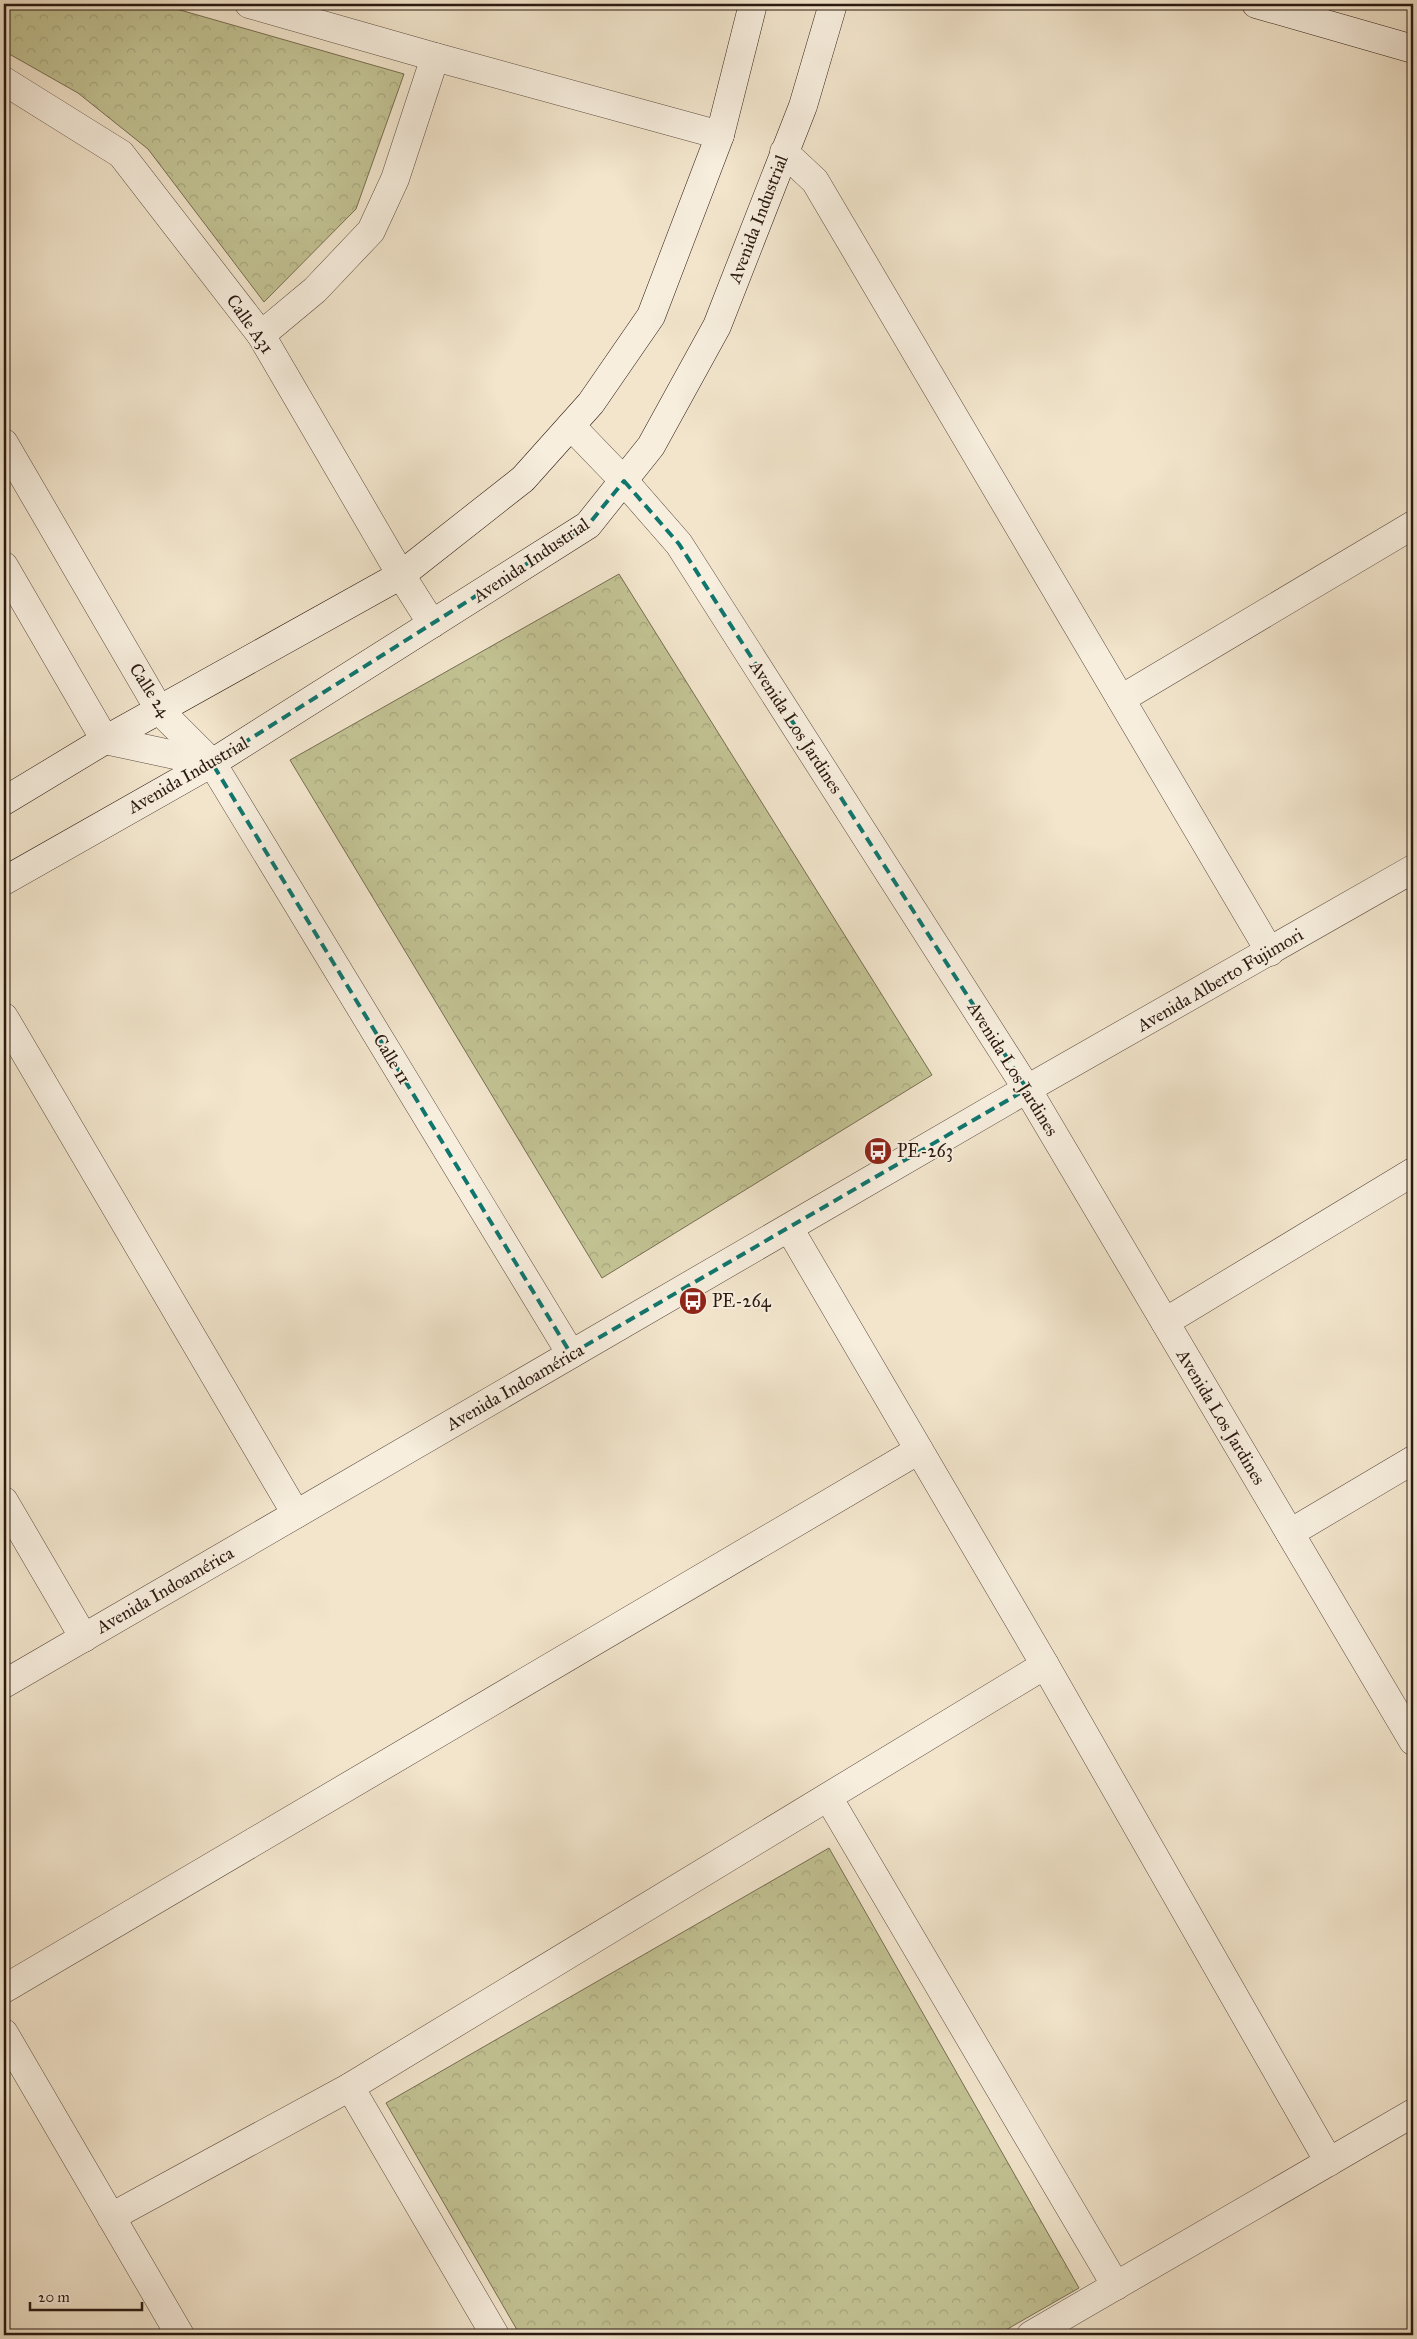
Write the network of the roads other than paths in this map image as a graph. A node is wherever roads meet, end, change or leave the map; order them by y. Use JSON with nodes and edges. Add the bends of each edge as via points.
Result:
{"nodes":[{"id":1,"x":248,"y":4,"type":"edge"},
{"id":2,"x":753,"y":4,"type":"edge"},
{"id":3,"x":833,"y":4,"type":"edge"},
{"id":4,"x":1256,"y":4,"type":"edge"},
{"id":5,"x":1413,"y":49,"type":"edge"},
{"id":6,"x":435,"y":58,"type":"junction"},
{"id":7,"x":4,"y":81,"type":"edge"},
{"id":8,"x":720,"y":135,"type":"junction"},
{"id":9,"x":784,"y":152,"type":"junction"},
{"id":10,"x":261,"y":335,"type":"junction"},
{"id":11,"x":571,"y":426,"type":"junction"},
{"id":12,"x":4,"y":443,"type":"edge"},
{"id":13,"x":624,"y":481,"type":"junction"},
{"id":14,"x":1413,"y":525,"type":"edge"},
{"id":15,"x":4,"y":566,"type":"edge"},
{"id":16,"x":401,"y":575,"type":"junction"},
{"id":17,"x":432,"y":624,"type":"junction"},
{"id":18,"x":1121,"y":700,"type":"junction"},
{"id":19,"x":160,"y":711,"type":"junction"},
{"id":20,"x":105,"y":740,"type":"junction"},
{"id":21,"x":212,"y":763,"type":"junction"},
{"id":22,"x":4,"y":802,"type":"edge"},
{"id":23,"x":1413,"y":869,"type":"edge"},
{"id":24,"x":4,"y":881,"type":"edge"},
{"id":25,"x":1270,"y":952,"type":"junction"},
{"id":26,"x":4,"y":1017,"type":"edge"},
{"id":27,"x":1026,"y":1089,"type":"junction"},
{"id":28,"x":1413,"y":1172,"type":"edge"},
{"id":29,"x":789,"y":1228,"type":"junction"},
{"id":30,"x":1165,"y":1322,"type":"junction"},
{"id":31,"x":571,"y":1354,"type":"junction"},
{"id":32,"x":919,"y":1450,"type":"junction"},
{"id":33,"x":1413,"y":1460,"type":"edge"},
{"id":34,"x":4,"y":1501,"type":"edge"},
{"id":35,"x":296,"y":1514,"type":"junction"},
{"id":36,"x":1290,"y":1533,"type":"junction"},
{"id":37,"x":84,"y":1638,"type":"junction"},
{"id":38,"x":1045,"y":1665,"type":"junction"},
{"id":39,"x":4,"y":1684,"type":"edge"},
{"id":40,"x":1413,"y":1741,"type":"edge"},
{"id":41,"x":828,"y":1797,"type":"junction"},
{"id":42,"x":4,"y":1989,"type":"edge"},
{"id":43,"x":4,"y":2033,"type":"edge"},
{"id":44,"x":350,"y":2087,"type":"junction"},
{"id":45,"x":1413,"y":2113,"type":"edge"},
{"id":46,"x":1329,"y":2162,"type":"junction"},
{"id":47,"x":112,"y":2217,"type":"junction"},
{"id":48,"x":1116,"y":2286,"type":"junction"},
{"id":49,"x":180,"y":2335,"type":"edge"},
{"id":50,"x":495,"y":2335,"type":"edge"},
{"id":51,"x":1031,"y":2335,"type":"edge"}],
"edges":[{"from":1,"to":6,"type":"street"},
{"from":2,"to":8,"type":"street"},
{"from":3,"to":9,"type":"street","name":"Avenida Industrial","via":[[803,106]]},
{"from":4,"to":5,"type":"street"},
{"from":6,"to":8,"type":"street"},
{"from":6,"to":10,"type":"street","via":[[395,179],[371,231],[316,290]]},
{"from":7,"to":10,"type":"street","name":"Calle A31","via":[[121,154]]},
{"from":8,"to":11,"type":"street","via":[[652,316]]},
{"from":9,"to":13,"type":"street","name":"Avenida Industrial","via":[[717,326],[651,446]]},
{"from":9,"to":18,"type":"street","via":[[815,181]]},
{"from":10,"to":16,"type":"street","name":"Calle A31"},
{"from":11,"to":13,"type":"street","name":"Avenida Los Jardines"},
{"from":11,"to":16,"type":"street","via":[[523,479]]},
{"from":12,"to":19,"type":"street","name":"Calle 24"},
{"from":13,"to":17,"type":"street","name":"Avenida Industrial","via":[[588,525]]},
{"from":13,"to":27,"type":"street","name":"Avenida Los Jardines","via":[[679,544]]},
{"from":14,"to":18,"type":"street"},
{"from":15,"to":20,"type":"street"},
{"from":16,"to":17,"type":"street","name":"Calle A31"},
{"from":16,"to":19,"type":"street"},
{"from":17,"to":21,"type":"street","name":"Avenida Industrial"},
{"from":18,"to":25,"type":"street"},
{"from":19,"to":20,"type":"street"},
{"from":19,"to":21,"type":"street","name":"Calle 24"},
{"from":20,"to":21,"type":"street"},
{"from":20,"to":22,"type":"street"},
{"from":21,"to":24,"type":"street","name":"Avenida Industrial"},
{"from":21,"to":31,"type":"street","name":"Calle 11"},
{"from":23,"to":25,"type":"street","name":"Avenida Alberto Fujimori"},
{"from":25,"to":27,"type":"street","name":"Avenida Alberto Fujimori"},
{"from":26,"to":35,"type":"street"},
{"from":27,"to":29,"type":"street","name":"Avenida Indoamérica"},
{"from":27,"to":30,"type":"street","name":"Avenida Los Jardines"},
{"from":28,"to":30,"type":"street"},
{"from":29,"to":31,"type":"street","name":"Avenida Indoamérica"},
{"from":29,"to":32,"type":"street"},
{"from":30,"to":36,"type":"street","name":"Avenida Los Jardines"},
{"from":31,"to":35,"type":"street","name":"Avenida Indoamérica"},
{"from":32,"to":38,"type":"street"},
{"from":32,"to":42,"type":"street"},
{"from":33,"to":36,"type":"street"},
{"from":34,"to":37,"type":"street"},
{"from":35,"to":37,"type":"street","name":"Avenida Indoamérica"},
{"from":36,"to":40,"type":"street","name":"Avenida Los Jardines"},
{"from":37,"to":39,"type":"street","name":"Avenida Indoamérica"},
{"from":38,"to":41,"type":"street"},
{"from":38,"to":46,"type":"street"},
{"from":41,"to":44,"type":"street"},
{"from":41,"to":48,"type":"street"},
{"from":43,"to":47,"type":"street"},
{"from":44,"to":47,"type":"street"},
{"from":44,"to":50,"type":"street"},
{"from":45,"to":46,"type":"street"},
{"from":46,"to":48,"type":"street"},
{"from":47,"to":49,"type":"street"},
{"from":48,"to":51,"type":"street"}]}
